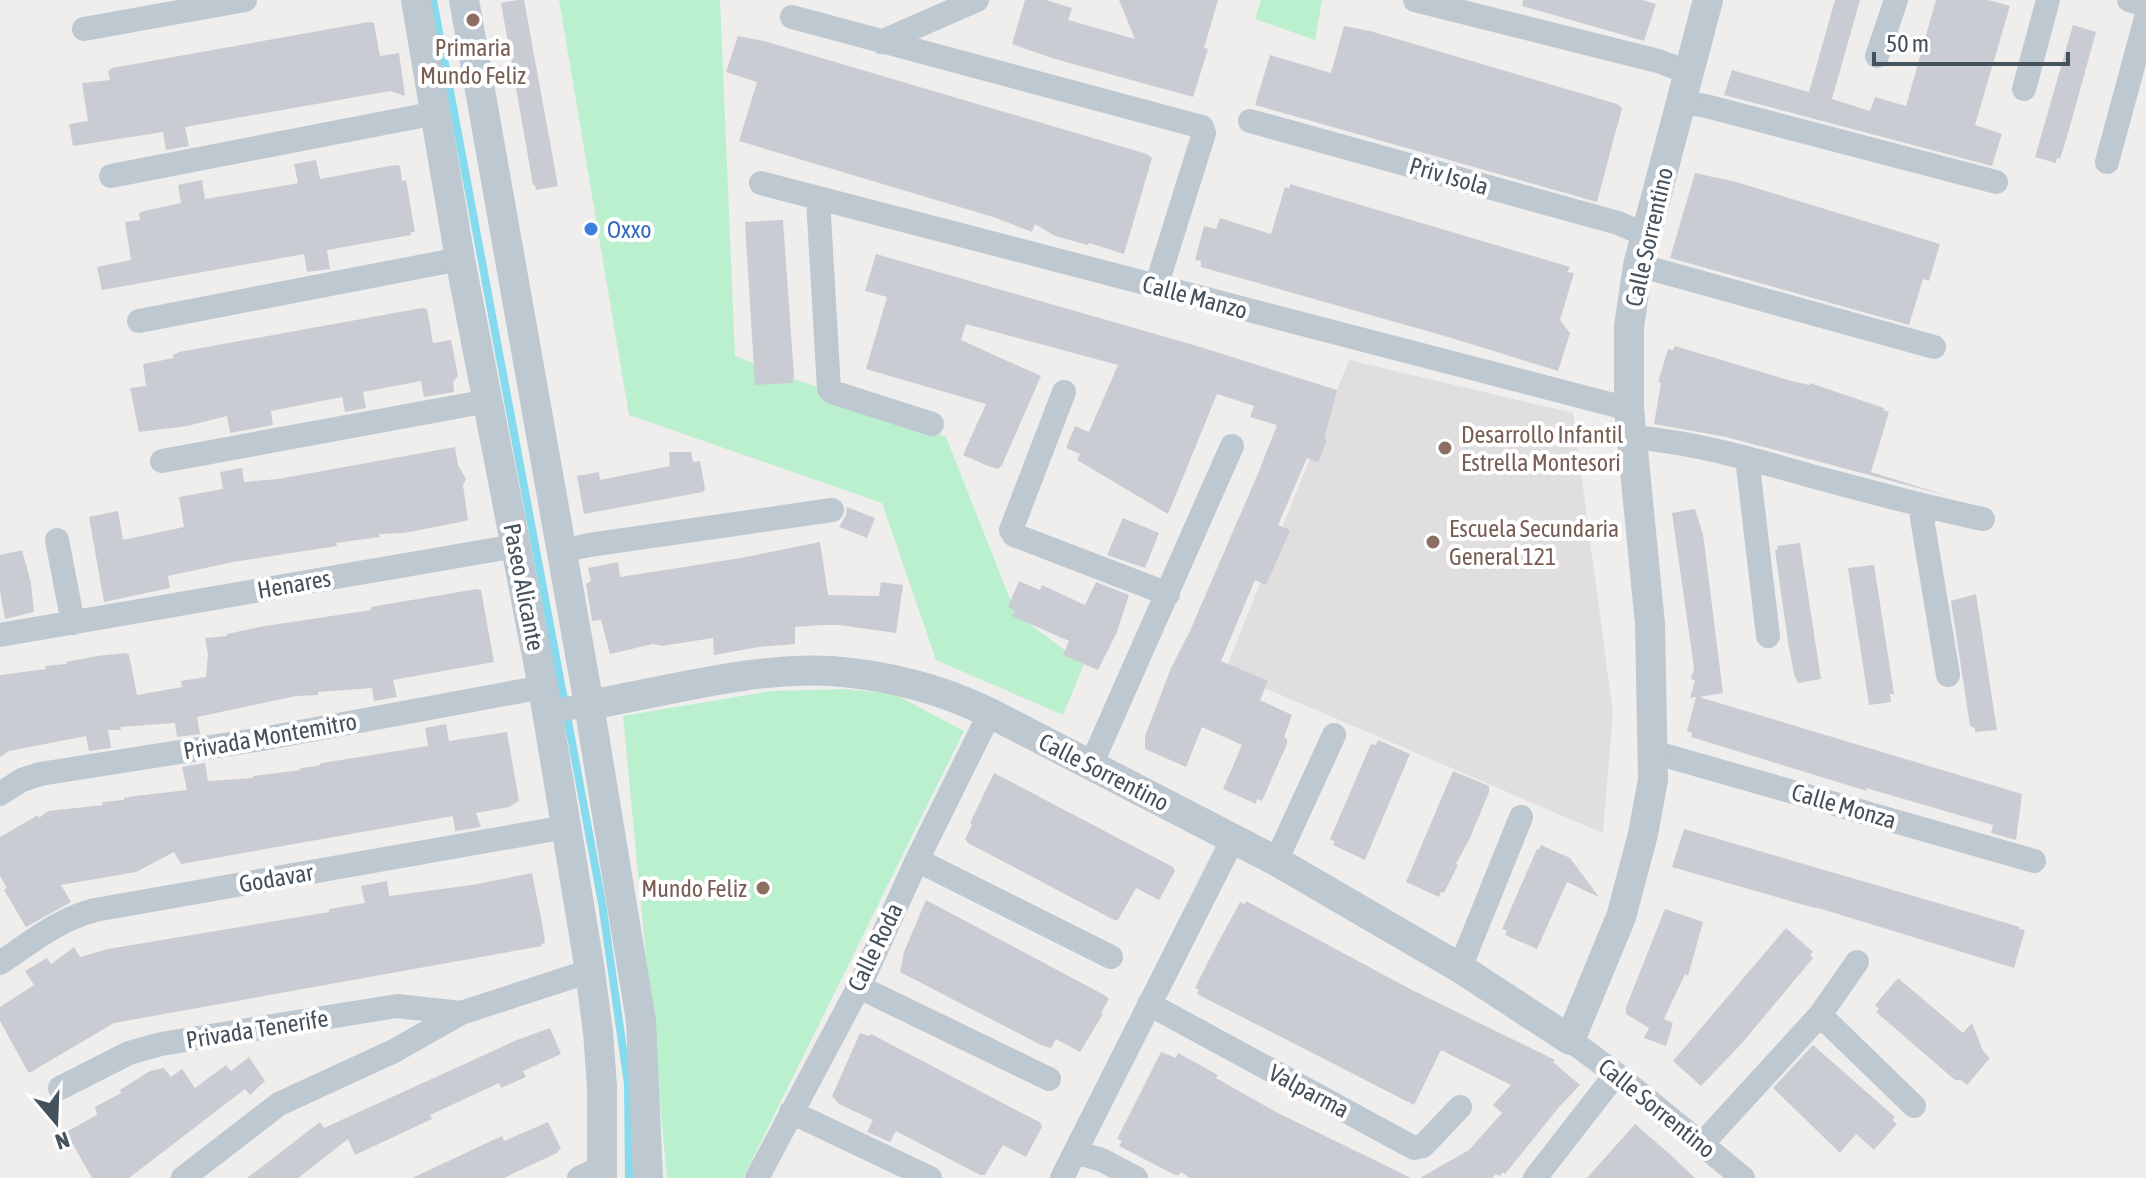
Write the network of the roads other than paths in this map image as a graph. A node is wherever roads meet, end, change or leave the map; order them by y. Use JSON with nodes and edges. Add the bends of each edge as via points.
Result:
{"nodes":[{"id":1,"x":245,"y":0,"type":"edge"},
{"id":2,"x":416,"y":0,"type":"edge"},
{"id":3,"x":464,"y":0,"type":"edge"},
{"id":4,"x":977,"y":0,"type":"edge"},
{"id":5,"x":1415,"y":0,"type":"edge"},
{"id":6,"x":1708,"y":0,"type":"edge"},
{"id":7,"x":1896,"y":0,"type":"edge"},
{"id":8,"x":2048,"y":0,"type":"edge"},
{"id":9,"x":2129,"y":0,"type":"edge"},
{"id":10,"x":2146,"y":5,"type":"edge"},
{"id":11,"x":792,"y":17,"type":"dead end"},
{"id":12,"x":2146,"y":18,"type":"edge"},
{"id":13,"x":84,"y":29,"type":"dead end"},
{"id":14,"x":881,"y":42,"type":"junction"},
{"id":15,"x":1877,"y":56,"type":"dead end"},
{"id":16,"x":1690,"y":73,"type":"junction"},
{"id":17,"x":2024,"y":89,"type":"dead end"},
{"id":18,"x":1681,"y":102,"type":"junction"},
{"id":19,"x":436,"y":113,"type":"junction"},
{"id":20,"x":1250,"y":121,"type":"dead end"},
{"id":21,"x":2107,"y":162,"type":"dead end"},
{"id":22,"x":111,"y":176,"type":"dead end"},
{"id":23,"x":1996,"y":182,"type":"dead end"},
{"id":24,"x":761,"y":183,"type":"dead end"},
{"id":25,"x":818,"y":199,"type":"junction"},
{"id":26,"x":1646,"y":235,"type":"junction"},
{"id":27,"x":460,"y":259,"type":"junction"},
{"id":28,"x":1638,"y":265,"type":"junction"},
{"id":29,"x":1156,"y":287,"type":"junction"},
{"id":30,"x":139,"y":321,"type":"dead end"},
{"id":31,"x":1934,"y":347,"type":"dead end"},
{"id":32,"x":1064,"y":392,"type":"dead end"},
{"id":33,"x":488,"y":401,"type":"junction"},
{"id":34,"x":1630,"y":423,"type":"junction"},
{"id":35,"x":932,"y":424,"type":"dead end"},
{"id":36,"x":1232,"y":446,"type":"dead end"},
{"id":37,"x":1747,"y":458,"type":"junction"},
{"id":38,"x":162,"y":461,"type":"dead end"},
{"id":39,"x":1920,"y":506,"type":"junction"},
{"id":40,"x":832,"y":510,"type":"dead end"},
{"id":41,"x":1983,"y":519,"type":"dead end"},
{"id":42,"x":57,"y":540,"type":"dead end"},
{"id":43,"x":516,"y":546,"type":"junction"},
{"id":44,"x":562,"y":551,"type":"junction"},
{"id":45,"x":1168,"y":594,"type":"junction"},
{"id":46,"x":73,"y":623,"type":"junction"},
{"id":47,"x":0,"y":635,"type":"edge"},
{"id":48,"x":1768,"y":636,"type":"dead end"},
{"id":49,"x":1948,"y":675,"type":"dead end"},
{"id":50,"x":545,"y":699,"type":"junction"},
{"id":51,"x":589,"y":705,"type":"junction"},
{"id":52,"x":990,"y":713,"type":"junction"},
{"id":53,"x":1334,"y":735,"type":"dead end"},
{"id":54,"x":1653,"y":752,"type":"junction"},
{"id":55,"x":1091,"y":765,"type":"junction"},
{"id":56,"x":0,"y":794,"type":"edge"},
{"id":57,"x":1521,"y":817,"type":"dead end"},
{"id":58,"x":566,"y":827,"type":"junction"},
{"id":59,"x":1233,"y":839,"type":"junction"},
{"id":60,"x":917,"y":860,"type":"junction"},
{"id":61,"x":1276,"y":861,"type":"junction"},
{"id":62,"x":2034,"y":861,"type":"dead end"},
{"id":63,"x":1111,"y":957,"type":"dead end"},
{"id":64,"x":1857,"y":962,"type":"dead end"},
{"id":65,"x":0,"y":963,"type":"edge"},
{"id":66,"x":1460,"y":968,"type":"junction"},
{"id":67,"x":590,"y":971,"type":"junction"},
{"id":68,"x":857,"y":986,"type":"junction"},
{"id":69,"x":1149,"y":1004,"type":"junction"},
{"id":70,"x":461,"y":1013,"type":"junction"},
{"id":71,"x":1820,"y":1015,"type":"junction"},
{"id":72,"x":1570,"y":1040,"type":"junction"},
{"id":73,"x":1616,"y":1074,"type":"junction"},
{"id":74,"x":1049,"y":1079,"type":"dead end"},
{"id":75,"x":60,"y":1088,"type":"dead end"},
{"id":76,"x":1914,"y":1106,"type":"dead end"},
{"id":77,"x":1460,"y":1107,"type":"dead end"},
{"id":78,"x":791,"y":1112,"type":"junction"},
{"id":79,"x":1702,"y":1144,"type":"junction"},
{"id":80,"x":1075,"y":1152,"type":"junction"},
{"id":81,"x":594,"y":1174,"type":"edge"},
{"id":82,"x":183,"y":1178,"type":"edge"},
{"id":83,"x":648,"y":1178,"type":"edge"},
{"id":84,"x":757,"y":1178,"type":"edge"},
{"id":85,"x":930,"y":1178,"type":"edge"},
{"id":86,"x":1062,"y":1178,"type":"edge"},
{"id":87,"x":1136,"y":1178,"type":"edge"},
{"id":88,"x":1535,"y":1178,"type":"edge"},
{"id":89,"x":1743,"y":1178,"type":"edge"}],
"edges":[{"from":1,"to":13,"type":"street"},
{"from":2,"to":19,"type":"street","name":"Paseo Alicante"},
{"from":3,"to":44,"type":"street","name":"Paseo Alicante"},
{"from":4,"to":14,"type":"street"},
{"from":5,"to":16,"type":"street"},
{"from":6,"to":16,"type":"street","name":"Calle Sorrentino"},
{"from":7,"to":15,"type":"street"},
{"from":8,"to":17,"type":"street"},
{"from":9,"to":10,"type":"street"},
{"from":11,"to":14,"type":"street"},
{"from":12,"to":21,"type":"street"},
{"from":14,"to":29,"type":"street","via":[[1202,127]]},
{"from":16,"to":18,"type":"street","name":"Calle Sorrentino"},
{"from":18,"to":23,"type":"street"},
{"from":18,"to":26,"type":"street","name":"Calle Sorrentino"},
{"from":19,"to":22,"type":"street"},
{"from":19,"to":27,"type":"street","name":"Paseo Alicante"},
{"from":20,"to":26,"type":"street","name":"Priv Isola"},
{"from":24,"to":25,"type":"street","name":"Calle Manzo"},
{"from":25,"to":29,"type":"street","name":"Calle Manzo"},
{"from":25,"to":35,"type":"street","via":[[829,389]]},
{"from":26,"to":28,"type":"street","name":"Calle Sorrentino"},
{"from":27,"to":30,"type":"street"},
{"from":27,"to":33,"type":"street","name":"Paseo Alicante"},
{"from":28,"to":31,"type":"street"},
{"from":28,"to":34,"type":"street","name":"Calle Sorrentino","via":[[1629,327]]},
{"from":29,"to":34,"type":"street","name":"Calle Manzo"},
{"from":32,"to":45,"type":"street","via":[[1011,530]]},
{"from":33,"to":38,"type":"street"},
{"from":33,"to":43,"type":"street","name":"Paseo Alicante"},
{"from":34,"to":37,"type":"street","name":"Calle Manzo","via":[[1671,441]]},
{"from":34,"to":54,"type":"street","name":"Calle Sorrentino","via":[[1650,624]]},
{"from":36,"to":45,"type":"street"},
{"from":37,"to":39,"type":"street","name":"Calle Manzo"},
{"from":37,"to":48,"type":"street"},
{"from":39,"to":41,"type":"street","name":"Calle Manzo"},
{"from":39,"to":49,"type":"street"},
{"from":40,"to":44,"type":"street"},
{"from":42,"to":46,"type":"street"},
{"from":43,"to":46,"type":"street","name":"Henares"},
{"from":43,"to":50,"type":"street","name":"Paseo Alicante"},
{"from":44,"to":51,"type":"street","name":"Paseo Alicante"},
{"from":45,"to":55,"type":"street"},
{"from":46,"to":47,"type":"street","name":"Henares"},
{"from":50,"to":51,"type":"street","name":"Privada Montemitro"},
{"from":50,"to":56,"type":"street","name":"Privada Montemitro","via":[[40,774]]},
{"from":50,"to":58,"type":"street","name":"Paseo Alicante"},
{"from":51,"to":52,"type":"street","name":"Calle Sorrentino","via":[[761,674],[830,671],[946,694]]},
{"from":51,"to":83,"type":"street","name":"Paseo Alicante","via":[[641,1021]]},
{"from":52,"to":55,"type":"street","name":"Calle Sorrentino"},
{"from":52,"to":60,"type":"street","name":"Calle Roda"},
{"from":53,"to":61,"type":"street"},
{"from":54,"to":62,"type":"street","name":"Calle Monza"},
{"from":54,"to":72,"type":"street","name":"Calle Sorrentino","via":[[1643,834],[1621,917]]},
{"from":55,"to":59,"type":"street","name":"Calle Sorrentino"},
{"from":57,"to":66,"type":"street"},
{"from":58,"to":65,"type":"street","name":"Godavar","via":[[76,914]]},
{"from":58,"to":67,"type":"street","name":"Paseo Alicante"},
{"from":59,"to":61,"type":"street","name":"Calle Sorrentino"},
{"from":59,"to":69,"type":"street"},
{"from":60,"to":63,"type":"street"},
{"from":60,"to":68,"type":"street","name":"Calle Roda"},
{"from":61,"to":66,"type":"street","name":"Calle Sorrentino"},
{"from":64,"to":71,"type":"street"},
{"from":66,"to":72,"type":"street","name":"Calle Sorrentino"},
{"from":67,"to":70,"type":"street","name":"Privada Tenerife"},
{"from":67,"to":81,"type":"street","name":"Paseo Alicante","via":[[602,1086]]},
{"from":68,"to":74,"type":"street"},
{"from":68,"to":78,"type":"street","name":"Calle Roda"},
{"from":69,"to":77,"type":"street","name":"Valparma","via":[[1414,1148],[1423,1146]]},
{"from":69,"to":80,"type":"street"},
{"from":70,"to":75,"type":"street","name":"Privada Tenerife","via":[[397,1006],[161,1044],[129,1053]]},
{"from":70,"to":82,"type":"street","name":"Privada Tenerife","via":[[272,1108]]},
{"from":71,"to":76,"type":"street"},
{"from":71,"to":79,"type":"street"},
{"from":72,"to":73,"type":"street","name":"Calle Sorrentino"},
{"from":73,"to":79,"type":"street","name":"Calle Sorrentino"},
{"from":73,"to":88,"type":"street"},
{"from":78,"to":84,"type":"street","name":"Calle Roda"},
{"from":78,"to":85,"type":"street"},
{"from":79,"to":89,"type":"street","name":"Calle Sorrentino"},
{"from":80,"to":86,"type":"street"},
{"from":80,"to":87,"type":"street"}]}
